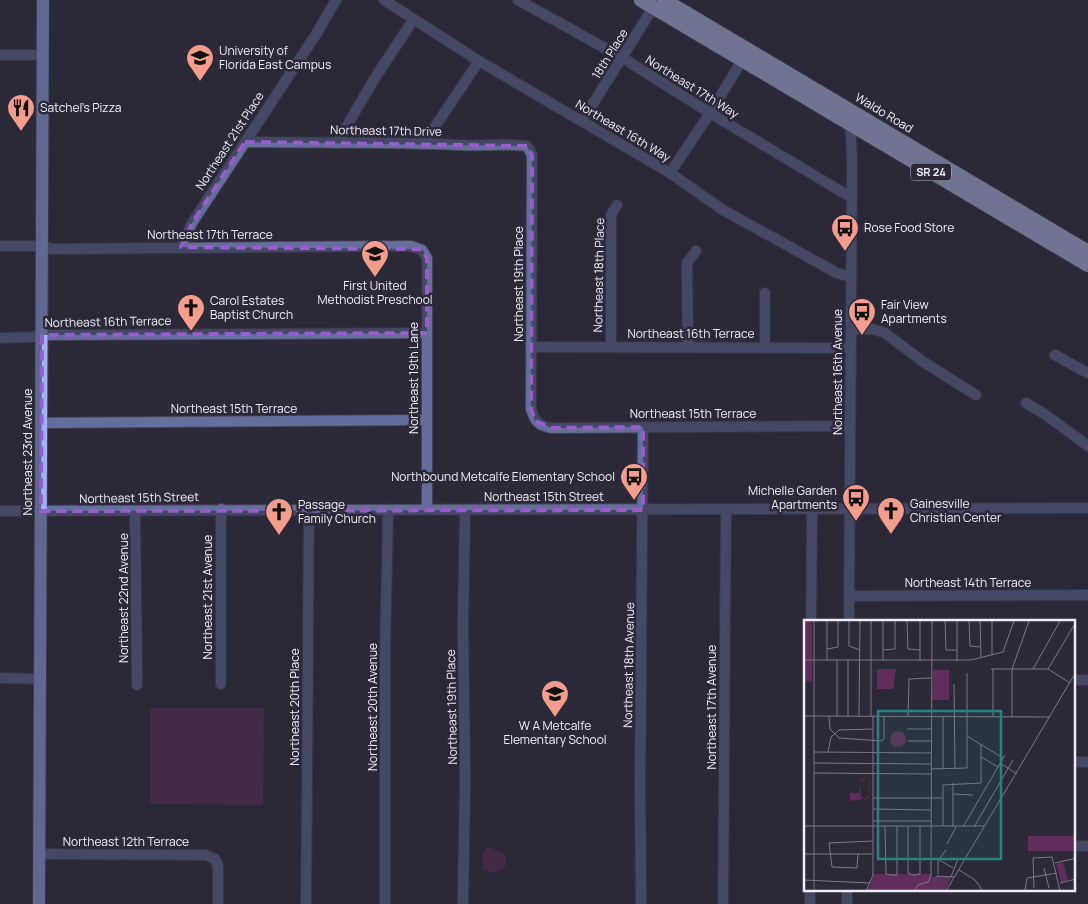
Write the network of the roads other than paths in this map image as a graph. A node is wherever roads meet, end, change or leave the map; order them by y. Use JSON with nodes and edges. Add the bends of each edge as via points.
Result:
{"nodes":[{"id":1,"x":44,"y":0,"type":"edge"},
{"id":2,"x":336,"y":0,"type":"edge"},
{"id":3,"x":384,"y":0,"type":"edge"},
{"id":4,"x":518,"y":0,"type":"edge"},
{"id":5,"x":641,"y":0,"type":"edge"},
{"id":6,"x":658,"y":3,"type":"edge"},
{"id":7,"x":534,"y":4,"type":"edge"},
{"id":8,"x":413,"y":20,"type":"junction"},
{"id":9,"x":0,"y":55,"type":"edge"},
{"id":10,"x":43,"y":55,"type":"junction"},
{"id":11,"x":746,"y":55,"type":"junction"},
{"id":12,"x":623,"y":58,"type":"junction"},
{"id":13,"x":479,"y":60,"type":"junction"},
{"id":14,"x":710,"y":113,"type":"junction"},
{"id":15,"x":851,"y":115,"type":"junction"},
{"id":16,"x":582,"y":121,"type":"junction"},
{"id":17,"x":245,"y":142,"type":"junction"},
{"id":18,"x":337,"y":143,"type":"junction"},
{"id":19,"x":424,"y":143,"type":"junction"},
{"id":20,"x":527,"y":146,"type":"joint"},
{"id":21,"x":670,"y":173,"type":"junction"},
{"id":22,"x":852,"y":198,"type":"junction"},
{"id":23,"x":617,"y":205,"type":"dead end"},
{"id":24,"x":0,"y":246,"type":"edge"},
{"id":25,"x":42,"y":246,"type":"junction"},
{"id":26,"x":181,"y":247,"type":"junction"},
{"id":27,"x":421,"y":249,"type":"joint"},
{"id":28,"x":696,"y":251,"type":"dead end"},
{"id":29,"x":1088,"y":252,"type":"edge"},
{"id":30,"x":1088,"y":265,"type":"edge"},
{"id":31,"x":851,"y":277,"type":"junction"},
{"id":32,"x":765,"y":293,"type":"dead end"},
{"id":33,"x":851,"y":329,"type":"junction"},
{"id":34,"x":427,"y":333,"type":"junction"},
{"id":35,"x":42,"y":335,"type":"junction"},
{"id":36,"x":0,"y":338,"type":"edge"},
{"id":37,"x":765,"y":346,"type":"junction"},
{"id":38,"x":531,"y":347,"type":"junction"},
{"id":39,"x":611,"y":347,"type":"junction"},
{"id":40,"x":688,"y":347,"type":"junction"},
{"id":41,"x":851,"y":348,"type":"junction"},
{"id":42,"x":1055,"y":355,"type":"dead end"},
{"id":43,"x":1088,"y":373,"type":"edge"},
{"id":44,"x":976,"y":395,"type":"dead end"},
{"id":45,"x":1026,"y":404,"type":"dead end"},
{"id":46,"x":426,"y":420,"type":"junction"},
{"id":47,"x":537,"y":422,"type":"joint"},
{"id":48,"x":42,"y":423,"type":"junction"},
{"id":49,"x":850,"y":426,"type":"junction"},
{"id":50,"x":643,"y":427,"type":"junction"},
{"id":51,"x":1088,"y":446,"type":"edge"},
{"id":52,"x":1088,"y":508,"type":"edge"},
{"id":53,"x":726,"y":509,"type":"junction"},
{"id":54,"x":812,"y":509,"type":"junction"},
{"id":55,"x":849,"y":509,"type":"junction"},
{"id":56,"x":220,"y":510,"type":"junction"},
{"id":57,"x":309,"y":510,"type":"junction"},
{"id":58,"x":427,"y":510,"type":"junction"},
{"id":59,"x":465,"y":510,"type":"junction"},
{"id":60,"x":643,"y":510,"type":"junction"},
{"id":61,"x":0,"y":511,"type":"edge"},
{"id":62,"x":41,"y":511,"type":"junction"},
{"id":63,"x":136,"y":511,"type":"junction"},
{"id":64,"x":388,"y":511,"type":"junction"},
{"id":65,"x":1088,"y":595,"type":"edge"},
{"id":66,"x":849,"y":596,"type":"junction"},
{"id":67,"x":811,"y":620,"type":"edge"},
{"id":68,"x":849,"y":620,"type":"edge"},
{"id":69,"x":0,"y":678,"type":"edge"},
{"id":70,"x":40,"y":679,"type":"junction"},
{"id":71,"x":221,"y":684,"type":"dead end"},
{"id":72,"x":137,"y":685,"type":"dead end"},
{"id":73,"x":40,"y":854,"type":"junction"},
{"id":74,"x":39,"y":904,"type":"edge"},
{"id":75,"x":218,"y":904,"type":"edge"},
{"id":76,"x":306,"y":904,"type":"edge"},
{"id":77,"x":385,"y":904,"type":"edge"},
{"id":78,"x":463,"y":904,"type":"edge"},
{"id":79,"x":641,"y":904,"type":"edge"},
{"id":80,"x":723,"y":904,"type":"edge"}],
"edges":[{"from":1,"to":10,"type":"main road","name":"Northeast 23rd Avenue"},
{"from":2,"to":17,"type":"street","name":"Northeast 21st Place"},
{"from":3,"to":8,"type":"street","name":"Northeast 16th Way"},
{"from":4,"to":7,"type":"street","name":"Northeast 17th Way"},
{"from":5,"to":6,"type":"highway","number":"SR 24"},
{"from":6,"to":11,"type":"highway","name":"Waldo Road","number":"SR 24"},
{"from":6,"to":12,"type":"street","name":"18th Place"},
{"from":7,"to":12,"type":"street","name":"Northeast 17th Way"},
{"from":8,"to":13,"type":"street","name":"Northeast 16th Way"},
{"from":8,"to":18,"type":"street"},
{"from":9,"to":10,"type":"street"},
{"from":10,"to":25,"type":"main road","name":"Northeast 23rd Avenue"},
{"from":11,"to":14,"type":"street"},
{"from":11,"to":15,"type":"highway","name":"Waldo Road","number":"SR 24"},
{"from":11,"to":15,"type":"highway","name":"Waldo Road","number":"SR 24","via":[[793,90]]},
{"from":12,"to":14,"type":"street","name":"Northeast 17th Way"},
{"from":12,"to":16,"type":"street","name":"18th Place"},
{"from":13,"to":16,"type":"street","name":"Northeast 16th Way"},
{"from":13,"to":19,"type":"street"},
{"from":14,"to":21,"type":"street"},
{"from":14,"to":22,"type":"street","name":"Northeast 17th Way"},
{"from":15,"to":22,"type":"street","name":"Northeast 16th Avenue"},
{"from":15,"to":29,"type":"highway","name":"Waldo Road","number":"SR 24"},
{"from":15,"to":30,"type":"highway","name":"Waldo Road","number":"SR 24"},
{"from":16,"to":21,"type":"street","name":"Northeast 16th Way"},
{"from":17,"to":18,"type":"street","name":"Northeast 17th Drive"},
{"from":17,"to":26,"type":"street","name":"Northeast 21st Place","via":[[192,223]]},
{"from":18,"to":19,"type":"street","name":"Northeast 17th Drive"},
{"from":19,"to":20,"type":"street","name":"Northeast 17th Drive"},
{"from":20,"to":38,"type":"street","name":"Northeast 19th Place","via":[[532,154]]},
{"from":21,"to":31,"type":"street","name":"Northeast 16th Way","via":[[723,210],[837,273]]},
{"from":22,"to":31,"type":"street","name":"Northeast 16th Avenue"},
{"from":23,"to":39,"type":"street","name":"Northeast 18th Place","via":[[611,215]]},
{"from":24,"to":25,"type":"street","name":"Northeast 17th Terrace"},
{"from":25,"to":26,"type":"street","name":"Northeast 17th Terrace","via":[[52,249]]},
{"from":25,"to":35,"type":"main road","name":"Northeast 23rd Avenue"},
{"from":26,"to":27,"type":"street","name":"Northeast 17th Terrace","via":[[411,246]]},
{"from":27,"to":34,"type":"street","name":"Northeast 19th Lane","via":[[427,258]]},
{"from":28,"to":40,"type":"street","via":[[687,263]]},
{"from":31,"to":33,"type":"street","name":"Northeast 16th Avenue"},
{"from":32,"to":37,"type":"street"},
{"from":33,"to":41,"type":"street","name":"Northeast 16th Avenue"},
{"from":33,"to":44,"type":"street","via":[[873,329],[885,333]]},
{"from":34,"to":35,"type":"street","name":"Northeast 16th Terrace"},
{"from":34,"to":46,"type":"street","name":"Northeast 19th Lane"},
{"from":35,"to":36,"type":"street","name":"Northeast 16th Terrace"},
{"from":35,"to":48,"type":"main road","name":"Northeast 23rd Avenue"},
{"from":37,"to":40,"type":"street","name":"Northeast 16th Terrace"},
{"from":37,"to":41,"type":"street","name":"Northeast 16th Terrace"},
{"from":38,"to":39,"type":"street","name":"Northeast 16th Terrace"},
{"from":38,"to":47,"type":"street","name":"Northeast 19th Place","via":[[531,409]]},
{"from":39,"to":40,"type":"street","name":"Northeast 16th Terrace"},
{"from":41,"to":49,"type":"street","name":"Northeast 16th Avenue"},
{"from":42,"to":43,"type":"street"},
{"from":45,"to":51,"type":"street"},
{"from":46,"to":48,"type":"street","name":"Northeast 15th Terrace"},
{"from":46,"to":58,"type":"street","name":"Northeast 19th Lane"},
{"from":47,"to":50,"type":"street","name":"Northeast 15th Terrace","via":[[552,428]]},
{"from":48,"to":62,"type":"main road","name":"Northeast 23rd Avenue"},
{"from":49,"to":50,"type":"street","name":"Northeast 15th Terrace"},
{"from":49,"to":55,"type":"street","name":"Northeast 16th Avenue"},
{"from":50,"to":60,"type":"street","name":"Northeast 18th Avenue"},
{"from":52,"to":55,"type":"street","name":"Northeast 15th Street"},
{"from":53,"to":54,"type":"street","name":"Northeast 15th Street"},
{"from":53,"to":60,"type":"street","name":"Northeast 15th Street"},
{"from":53,"to":80,"type":"street","name":"Northeast 17th Avenue"},
{"from":54,"to":55,"type":"street","name":"Northeast 15th Street"},
{"from":54,"to":67,"type":"street"},
{"from":55,"to":66,"type":"street","name":"Northeast 16th Avenue"},
{"from":56,"to":57,"type":"street","name":"Northeast 15th Street"},
{"from":56,"to":63,"type":"street","name":"Northeast 15th Street"},
{"from":56,"to":71,"type":"street","name":"Northeast 21st Avenue"},
{"from":57,"to":64,"type":"street","name":"Northeast 15th Street"},
{"from":57,"to":76,"type":"street","name":"Northeast 20th Place"},
{"from":58,"to":59,"type":"street","name":"Northeast 15th Street"},
{"from":58,"to":64,"type":"street","name":"Northeast 15th Street"},
{"from":59,"to":60,"type":"street","name":"Northeast 15th Street"},
{"from":59,"to":78,"type":"street","name":"Northeast 19th Place"},
{"from":60,"to":79,"type":"street","name":"Northeast 18th Avenue"},
{"from":61,"to":62,"type":"street","name":"Northeast 15th Street"},
{"from":62,"to":63,"type":"street","name":"Northeast 15th Street"},
{"from":62,"to":70,"type":"main road","name":"Northeast 23rd Avenue"},
{"from":63,"to":72,"type":"street","name":"Northeast 22nd Avenue"},
{"from":64,"to":77,"type":"street","name":"Northeast 20th Avenue"},
{"from":65,"to":66,"type":"street","name":"Northeast 14th Terrace"},
{"from":66,"to":68,"type":"street","name":"Northeast 16th Avenue"},
{"from":69,"to":70,"type":"street"},
{"from":70,"to":73,"type":"main road","name":"Northeast 23rd Avenue"},
{"from":73,"to":74,"type":"main road","name":"Northeast 23rd Avenue"},
{"from":73,"to":75,"type":"street","name":"Northeast 12th Terrace","via":[[206,855],[215,859],[218,866]]}]}
